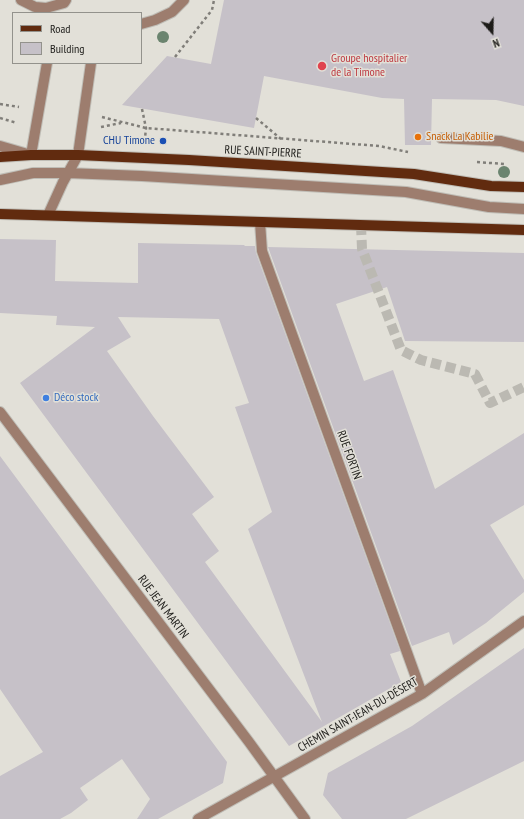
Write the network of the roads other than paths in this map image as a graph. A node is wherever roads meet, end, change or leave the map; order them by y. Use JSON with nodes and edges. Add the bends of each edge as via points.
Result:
{"nodes":[{"id":1,"x":22,"y":0,"type":"edge"},
{"id":2,"x":184,"y":0,"type":"edge"},
{"id":3,"x":65,"y":1,"type":"edge"},
{"id":4,"x":60,"y":12,"type":"edge"},
{"id":5,"x":142,"y":24,"type":"edge"},
{"id":6,"x":47,"y":64,"type":"edge"},
{"id":7,"x":91,"y":64,"type":"edge"},
{"id":8,"x":441,"y":138,"type":"dead end"},
{"id":9,"x":0,"y":146,"type":"edge"},
{"id":10,"x":524,"y":147,"type":"edge"},
{"id":11,"x":31,"y":154,"type":"junction"},
{"id":12,"x":78,"y":155,"type":"junction"},
{"id":13,"x":0,"y":157,"type":"edge"},
{"id":14,"x":68,"y":173,"type":"junction"},
{"id":15,"x":0,"y":180,"type":"edge"},
{"id":16,"x":524,"y":187,"type":"edge"},
{"id":17,"x":524,"y":209,"type":"edge"},
{"id":18,"x":0,"y":214,"type":"edge"},
{"id":19,"x":48,"y":216,"type":"junction"},
{"id":20,"x":260,"y":222,"type":"junction"},
{"id":21,"x":524,"y":230,"type":"edge"},
{"id":22,"x":0,"y":412,"type":"edge"},
{"id":23,"x":524,"y":622,"type":"edge"},
{"id":24,"x":422,"y":694,"type":"junction"},
{"id":25,"x":274,"y":777,"type":"junction"},
{"id":26,"x":198,"y":819,"type":"edge"},
{"id":27,"x":305,"y":819,"type":"edge"}],
"edges":[{"from":1,"to":3,"type":"street","via":[[35,7],[46,8]]},
{"from":2,"to":5,"type":"street","via":[[172,12]]},
{"from":3,"to":4,"type":"street"},
{"from":6,"to":11,"type":"street"},
{"from":7,"to":12,"type":"street"},
{"from":8,"to":10,"type":"street","via":[[501,141]]},
{"from":9,"to":11,"type":"street"},
{"from":11,"to":12,"type":"main road","name":"RUE SAINT-PIERRE"},
{"from":11,"to":13,"type":"main road","name":"RUE SAINT-PIERRE"},
{"from":12,"to":14,"type":"street"},
{"from":12,"to":16,"type":"main road","name":"RUE SAINT-PIERRE","via":[[414,174],[491,186]]},
{"from":14,"to":15,"type":"street","via":[[33,173]]},
{"from":14,"to":17,"type":"street","via":[[406,192],[490,207]]},
{"from":14,"to":19,"type":"street"},
{"from":18,"to":19,"type":"main road"},
{"from":19,"to":20,"type":"main road"},
{"from":20,"to":21,"type":"main road"},
{"from":20,"to":24,"type":"street","name":"RUE FORTIN","via":[[262,251]]},
{"from":22,"to":25,"type":"street","name":"RUE JEAN MARTIN"},
{"from":23,"to":24,"type":"street","name":"CHEMIN SAINT-JEAN-DU-DÉSERT"},
{"from":24,"to":25,"type":"street","name":"CHEMIN SAINT-JEAN-DU-DÉSERT"},
{"from":25,"to":26,"type":"street","name":"CHEMIN SAINT-JEAN-DU-DÉSERT"},
{"from":25,"to":27,"type":"street","name":"RUE JEAN MARTIN"}]}
